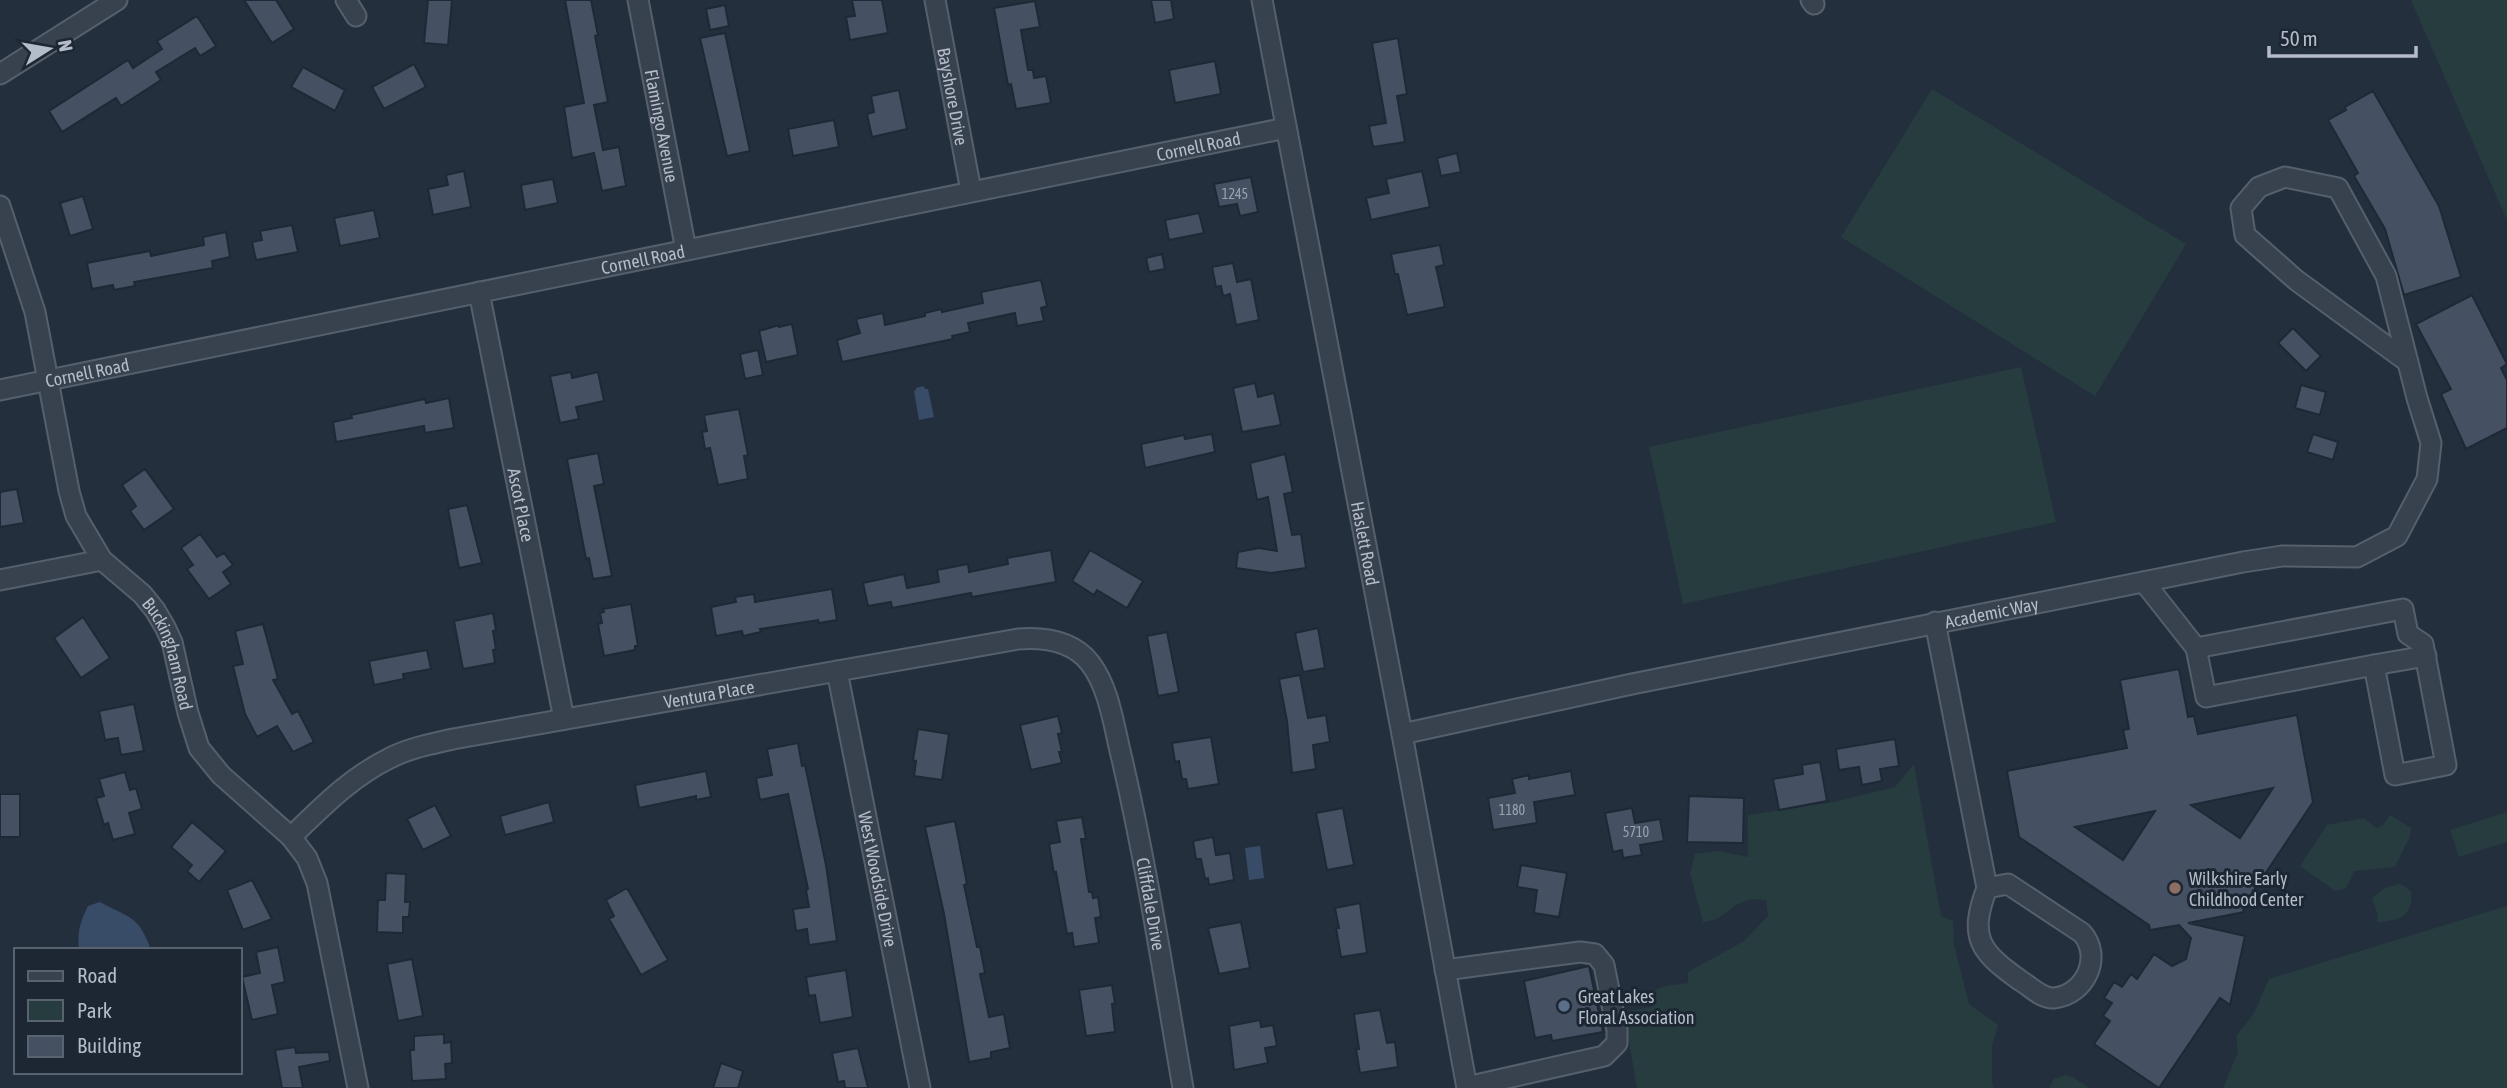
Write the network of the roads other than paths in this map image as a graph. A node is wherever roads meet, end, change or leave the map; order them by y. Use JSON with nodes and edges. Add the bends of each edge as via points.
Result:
{"nodes":[{"id":1,"x":117,"y":0,"type":"edge"},
{"id":2,"x":638,"y":0,"type":"edge"},
{"id":3,"x":935,"y":0,"type":"edge"},
{"id":4,"x":1262,"y":0,"type":"edge"},
{"id":5,"x":0,"y":74,"type":"edge"},
{"id":6,"x":1286,"y":128,"type":"junction"},
{"id":7,"x":971,"y":191,"type":"junction"},
{"id":8,"x":0,"y":205,"type":"edge"},
{"id":9,"x":687,"y":250,"type":"junction"},
{"id":10,"x":479,"y":292,"type":"junction"},
{"id":11,"x":2408,"y":362,"type":"junction"},
{"id":12,"x":48,"y":381,"type":"junction"},
{"id":13,"x":0,"y":390,"type":"edge"},
{"id":14,"x":102,"y":560,"type":"junction"},
{"id":15,"x":0,"y":580,"type":"edge"},
{"id":16,"x":2144,"y":582,"type":"junction"},
{"id":17,"x":1935,"y":622,"type":"junction"},
{"id":18,"x":2196,"y":648,"type":"junction"},
{"id":19,"x":2426,"y":656,"type":"junction"},
{"id":20,"x":2374,"y":665,"type":"junction"},
{"id":21,"x":837,"y":671,"type":"junction"},
{"id":22,"x":565,"y":719,"type":"junction"},
{"id":23,"x":1112,"y":720,"type":"joint"},
{"id":24,"x":1402,"y":734,"type":"junction"},
{"id":25,"x":291,"y":837,"type":"junction"},
{"id":26,"x":1987,"y":888,"type":"junction"},
{"id":27,"x":1445,"y":970,"type":"junction"},
{"id":28,"x":358,"y":1088,"type":"edge"},
{"id":29,"x":920,"y":1088,"type":"edge"},
{"id":30,"x":1183,"y":1088,"type":"edge"},
{"id":31,"x":1467,"y":1088,"type":"edge"}],
"edges":[{"from":1,"to":5,"type":"street"},
{"from":2,"to":9,"type":"street","name":"Flamingo Avenue"},
{"from":3,"to":7,"type":"street","name":"Bayshore Drive"},
{"from":4,"to":6,"type":"street","name":"Haslett Road"},
{"from":6,"to":7,"type":"street","name":"Cornell Road"},
{"from":6,"to":24,"type":"street","name":"Haslett Road"},
{"from":7,"to":9,"type":"street","name":"Cornell Road"},
{"from":8,"to":12,"type":"street","name":"Buckingham Road","via":[[35,312]]},
{"from":9,"to":10,"type":"street","name":"Cornell Road"},
{"from":10,"to":12,"type":"street","name":"Cornell Road"},
{"from":10,"to":22,"type":"street","name":"Ascot Place"},
{"from":11,"to":11,"type":"street","name":"Academic Way","via":[[2386,276],[2338,188],[2284,177],[2259,187],[2241,208],[2245,234],[2297,280]]},
{"from":11,"to":16,"type":"street","name":"Academic Way","via":[[2431,443],[2427,479],[2396,536],[2357,557],[2282,556]]},
{"from":12,"to":13,"type":"street","name":"Cornell Road"},
{"from":12,"to":14,"type":"street","name":"Buckingham Road","via":[[76,516]]},
{"from":14,"to":15,"type":"street"},
{"from":14,"to":25,"type":"street","name":"Buckingham Road","via":[[142,594],[165,627],[192,731],[209,762]]},
{"from":16,"to":17,"type":"street","name":"Academic Way"},
{"from":16,"to":18,"type":"street"},
{"from":17,"to":24,"type":"street","name":"Academic Way"},
{"from":17,"to":26,"type":"street"},
{"from":18,"to":19,"type":"street","via":[[2403,609],[2408,634],[2424,644]]},
{"from":18,"to":20,"type":"street","via":[[2206,697]]},
{"from":19,"to":20,"type":"street"},
{"from":19,"to":20,"type":"street","via":[[2446,765],[2408,773],[2395,775]]},
{"from":21,"to":22,"type":"street","name":"Ventura Place"},
{"from":21,"to":23,"type":"street","name":"Ventura Place","via":[[1018,639],[1057,641],[1090,664]]},
{"from":21,"to":29,"type":"street","name":"West Woodside Drive"},
{"from":22,"to":25,"type":"street","name":"Ventura Place","via":[[408,750],[341,789]]},
{"from":23,"to":30,"type":"street","name":"Cliffdale Drive","via":[[1132,802]]},
{"from":24,"to":27,"type":"street","name":"Haslett Road"},
{"from":25,"to":28,"type":"street","name":"Buckingham Road","via":[[307,858],[317,883]]},
{"from":26,"to":26,"type":"street","via":[[1977,917],[1980,937],[1993,961],[2046,997],[2061,996],[2080,985],[2091,961],[2082,933],[2008,884]]},
{"from":27,"to":31,"type":"street","name":"Haslett Road"},
{"from":27,"to":31,"type":"street","via":[[1595,954],[1604,965],[1617,1030],[1617,1043],[1604,1056]]}]}
